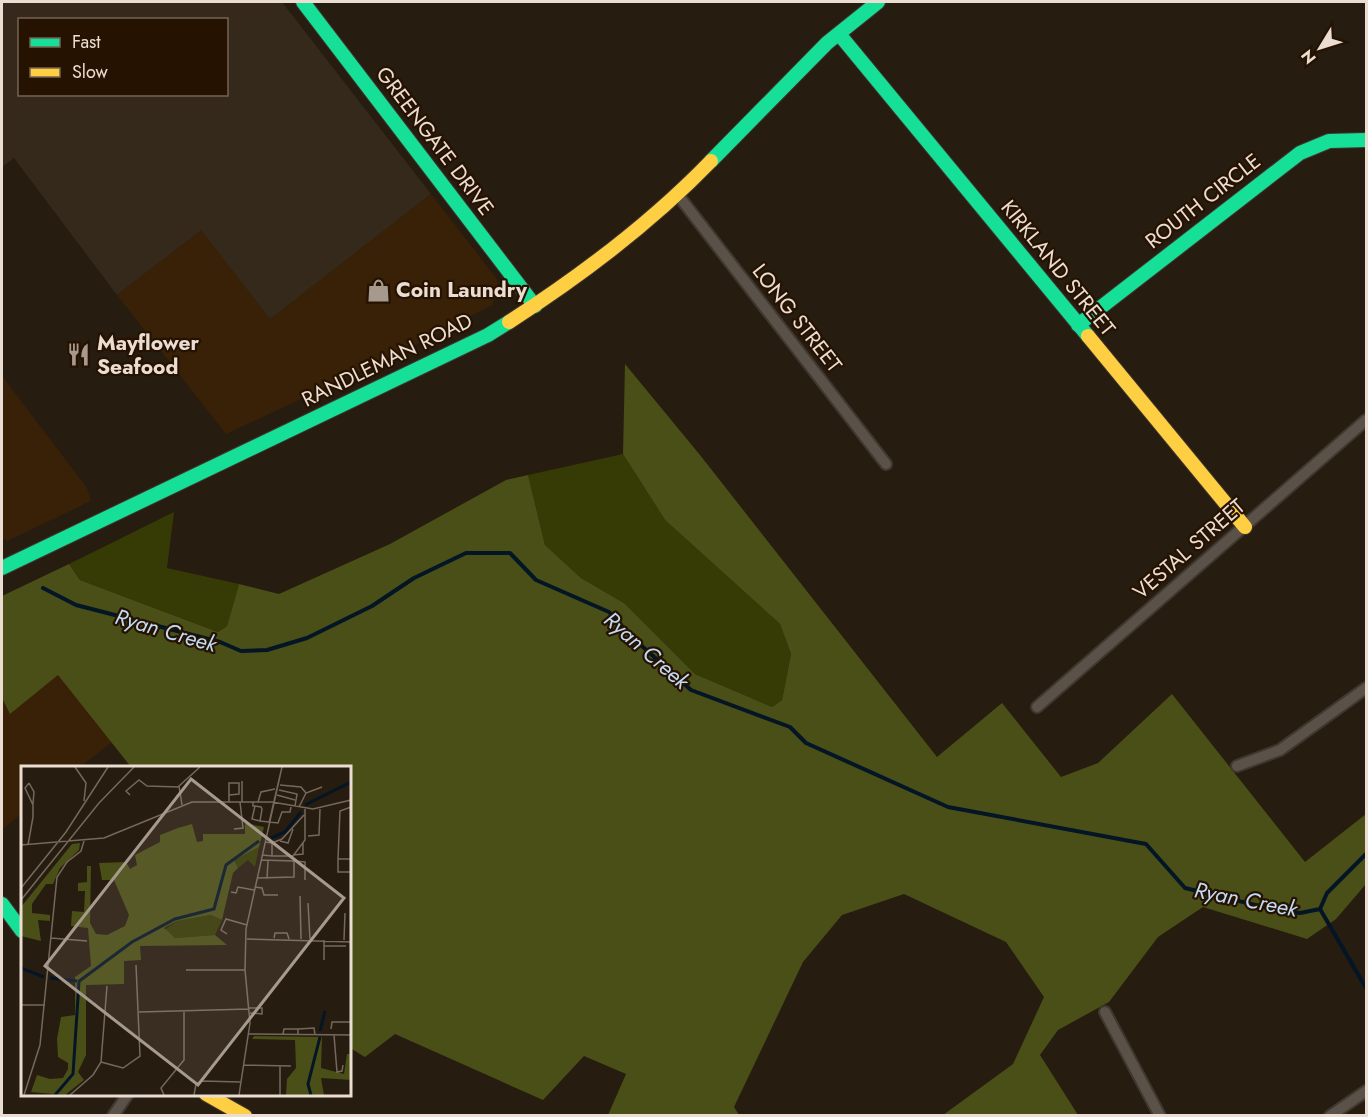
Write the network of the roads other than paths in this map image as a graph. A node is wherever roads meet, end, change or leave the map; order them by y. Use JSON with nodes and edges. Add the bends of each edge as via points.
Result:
{"nodes":[{"id":1,"x":303,"y":2,"type":"edge"},
{"id":2,"x":878,"y":2,"type":"edge"},
{"id":3,"x":839,"y":34,"type":"junction"},
{"id":4,"x":1366,"y":140,"type":"edge"},
{"id":5,"x":678,"y":195,"type":"junction"},
{"id":6,"x":535,"y":306,"type":"junction"},
{"id":7,"x":1078,"y":325,"type":"junction"},
{"id":8,"x":1366,"y":420,"type":"edge"},
{"id":9,"x":886,"y":464,"type":"dead end"},
{"id":10,"x":1245,"y":526,"type":"junction"},
{"id":11,"x":2,"y":568,"type":"edge"},
{"id":12,"x":1366,"y":688,"type":"edge"},
{"id":13,"x":1037,"y":707,"type":"dead end"},
{"id":14,"x":1237,"y":766,"type":"dead end"},
{"id":15,"x":2,"y":904,"type":"edge"},
{"id":16,"x":21,"y":931,"type":"edge"},
{"id":17,"x":1105,"y":1012,"type":"dead end"},
{"id":18,"x":1366,"y":1091,"type":"edge"},
{"id":19,"x":127,"y":1096,"type":"edge"},
{"id":20,"x":208,"y":1096,"type":"edge"},
{"id":21,"x":113,"y":1116,"type":"edge"},
{"id":22,"x":245,"y":1116,"type":"edge"},
{"id":23,"x":1160,"y":1116,"type":"edge"},
{"id":24,"x":1330,"y":1116,"type":"edge"}],
"edges":[{"from":1,"to":6,"type":"street","name":"GREENGATE DRIVE"},
{"from":2,"to":3,"type":"street","name":"RANDLEMAN ROAD"},
{"from":3,"to":5,"type":"street","name":"RANDLEMAN ROAD"},
{"from":3,"to":7,"type":"street","name":"KIRKLAND STREET"},
{"from":4,"to":7,"type":"street","name":"ROUTH CIRCLE","via":[[1329,141],[1300,153]]},
{"from":5,"to":6,"type":"street","name":"RANDLEMAN ROAD","via":[[571,282]]},
{"from":5,"to":9,"type":"street","name":"LONG STREET"},
{"from":6,"to":11,"type":"street","name":"RANDLEMAN ROAD","via":[[488,335]]},
{"from":7,"to":10,"type":"street","name":"KIRKLAND STREET"},
{"from":8,"to":10,"type":"street","name":"VESTAL STREET"},
{"from":10,"to":13,"type":"street","name":"VESTAL STREET"},
{"from":12,"to":14,"type":"street","via":[[1280,750]]},
{"from":15,"to":16,"type":"street"},
{"from":17,"to":23,"type":"street"},
{"from":18,"to":24,"type":"street"},
{"from":19,"to":21,"type":"street"},
{"from":20,"to":22,"type":"street"}]}
